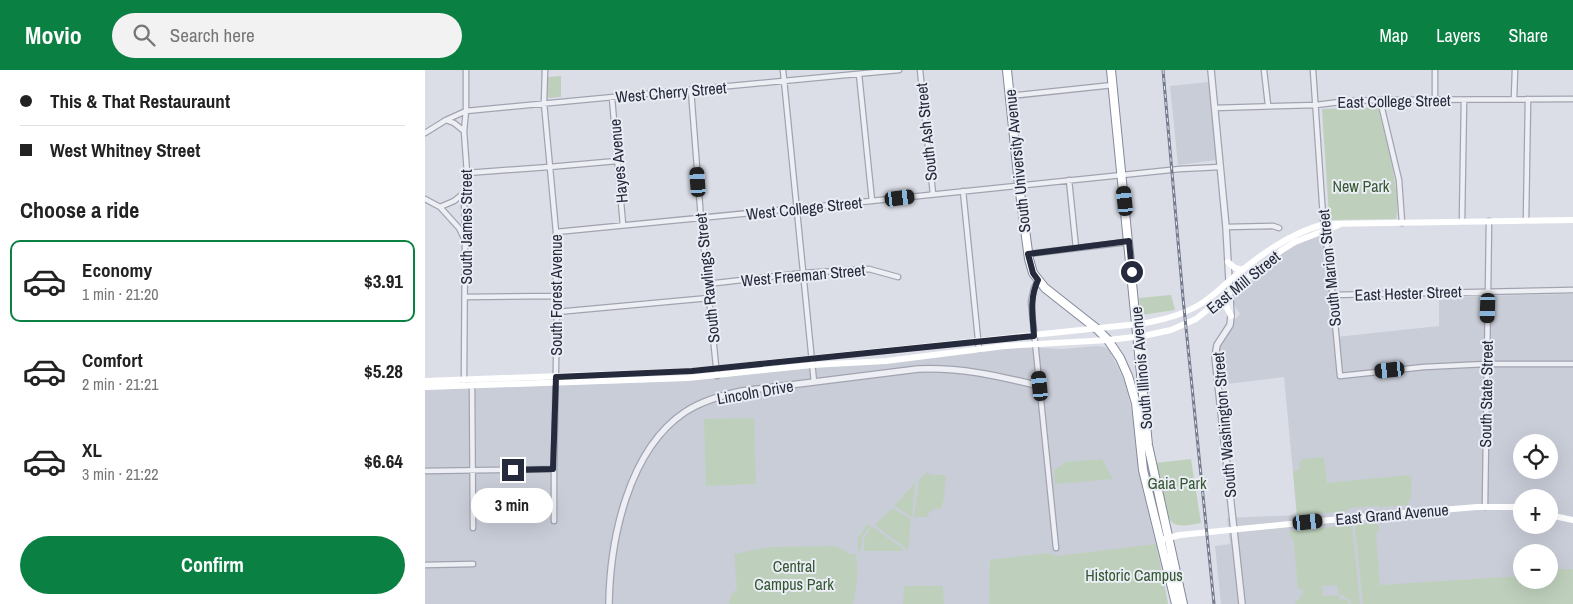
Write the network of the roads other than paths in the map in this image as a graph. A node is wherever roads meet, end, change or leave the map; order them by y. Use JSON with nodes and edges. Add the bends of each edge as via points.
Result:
{"nodes":[{"id":1,"x":466,"y":70,"type":"edge"},
{"id":2,"x":545,"y":70,"type":"edge"},
{"id":3,"x":783,"y":70,"type":"edge"},
{"id":4,"x":899,"y":70,"type":"edge"},
{"id":5,"x":920,"y":70,"type":"edge"},
{"id":6,"x":1007,"y":70,"type":"edge"},
{"id":7,"x":1111,"y":70,"type":"edge"},
{"id":8,"x":1211,"y":70,"type":"edge"},
{"id":9,"x":1264,"y":70,"type":"edge"},
{"id":10,"x":1313,"y":70,"type":"edge"},
{"id":11,"x":1435,"y":70,"type":"edge"},
{"id":12,"x":1515,"y":70,"type":"edge"},
{"id":13,"x":848,"y":72,"type":"edge"},
{"id":14,"x":859,"y":74,"type":"junction"},
{"id":15,"x":785,"y":81,"type":"junction"},
{"id":16,"x":1113,"y":85,"type":"junction"},
{"id":17,"x":691,"y":90,"type":"junction"},
{"id":18,"x":1010,"y":96,"type":"junction"},
{"id":19,"x":612,"y":98,"type":"junction"},
{"id":20,"x":1514,"y":99,"type":"junction"},
{"id":21,"x":1528,"y":99,"type":"junction"},
{"id":22,"x":1573,"y":99,"type":"edge"},
{"id":23,"x":1380,"y":100,"type":"junction"},
{"id":24,"x":1435,"y":100,"type":"junction"},
{"id":25,"x":1464,"y":100,"type":"junction"},
{"id":26,"x":544,"y":103,"type":"junction"},
{"id":27,"x":1316,"y":105,"type":"junction"},
{"id":28,"x":1268,"y":106,"type":"junction"},
{"id":29,"x":1215,"y":108,"type":"junction"},
{"id":30,"x":466,"y":111,"type":"junction"},
{"id":31,"x":446,"y":120,"type":"junction"},
{"id":32,"x":464,"y":131,"type":"junction"},
{"id":33,"x":425,"y":133,"type":"edge"},
{"id":34,"x":617,"y":161,"type":"junction"},
{"id":35,"x":1220,"y":166,"type":"junction"},
{"id":36,"x":549,"y":168,"type":"junction"},
{"id":37,"x":467,"y":172,"type":"junction"},
{"id":38,"x":1122,"y":174,"type":"junction"},
{"id":39,"x":1069,"y":180,"type":"junction"},
{"id":40,"x":1019,"y":185,"type":"junction"},
{"id":41,"x":963,"y":191,"type":"junction"},
{"id":42,"x":464,"y":193,"type":"junction"},
{"id":43,"x":933,"y":194,"type":"junction"},
{"id":44,"x":425,"y":199,"type":"edge"},
{"id":45,"x":872,"y":201,"type":"junction"},
{"id":46,"x":440,"y":206,"type":"junction"},
{"id":47,"x":797,"y":208,"type":"junction"},
{"id":48,"x":701,"y":218,"type":"junction"},
{"id":49,"x":1489,"y":220,"type":"junction"},
{"id":50,"x":1526,"y":220,"type":"junction"},
{"id":51,"x":1573,"y":220,"type":"edge"},
{"id":52,"x":1462,"y":221,"type":"junction"},
{"id":53,"x":1402,"y":223,"type":"junction"},
{"id":54,"x":623,"y":225,"type":"junction"},
{"id":55,"x":1226,"y":226,"type":"junction"},
{"id":56,"x":1324,"y":227,"type":"junction"},
{"id":57,"x":1279,"y":228,"type":"dead end"},
{"id":58,"x":555,"y":232,"type":"junction"},
{"id":59,"x":465,"y":239,"type":"junction"},
{"id":60,"x":1129,"y":241,"type":"junction"},
{"id":61,"x":1076,"y":248,"type":"junction"},
{"id":62,"x":1028,"y":254,"type":"junction"},
{"id":63,"x":1228,"y":262,"type":"junction"},
{"id":64,"x":1243,"y":270,"type":"junction"},
{"id":65,"x":803,"y":273,"type":"junction"},
{"id":66,"x":898,"y":277,"type":"dead end"},
{"id":67,"x":1038,"y":280,"type":"junction"},
{"id":68,"x":1229,"y":281,"type":"junction"},
{"id":69,"x":707,"y":284,"type":"junction"},
{"id":70,"x":1573,"y":290,"type":"edge"},
{"id":71,"x":1231,"y":291,"type":"junction"},
{"id":72,"x":1489,"y":291,"type":"junction"},
{"id":73,"x":1332,"y":295,"type":"junction"},
{"id":74,"x":556,"y":296,"type":"junction"},
{"id":75,"x":465,"y":298,"type":"junction"},
{"id":76,"x":709,"y":298,"type":"junction"},
{"id":77,"x":1214,"y":305,"type":"junction"},
{"id":78,"x":557,"y":312,"type":"junction"},
{"id":79,"x":1231,"y":316,"type":"junction"},
{"id":80,"x":1138,"y":324,"type":"junction"},
{"id":81,"x":1097,"y":329,"type":"junction"},
{"id":82,"x":1034,"y":336,"type":"junction"},
{"id":83,"x":1139,"y":337,"type":"junction"},
{"id":84,"x":1108,"y":340,"type":"junction"},
{"id":85,"x":1035,"y":344,"type":"junction"},
{"id":86,"x":978,"y":346,"type":"junction"},
{"id":87,"x":811,"y":361,"type":"junction"},
{"id":88,"x":1486,"y":364,"type":"junction"},
{"id":89,"x":1573,"y":364,"type":"edge"},
{"id":90,"x":717,"y":372,"type":"junction"},
{"id":91,"x":556,"y":380,"type":"junction"},
{"id":92,"x":425,"y":381,"type":"edge"},
{"id":93,"x":464,"y":382,"type":"junction"},
{"id":94,"x":472,"y":382,"type":"junction"},
{"id":95,"x":813,"y":382,"type":"junction"},
{"id":96,"x":1040,"y":386,"type":"junction"},
{"id":97,"x":425,"y":387,"type":"edge"},
{"id":98,"x":553,"y":469,"type":"junction"},
{"id":99,"x":473,"y":470,"type":"junction"},
{"id":100,"x":425,"y":471,"type":"edge"},
{"id":101,"x":1485,"y":507,"type":"junction"},
{"id":102,"x":1513,"y":507,"type":"edge"},
{"id":103,"x":1558,"y":517,"type":"edge"},
{"id":104,"x":1573,"y":520,"type":"edge"},
{"id":105,"x":554,"y":521,"type":"dead end"},
{"id":106,"x":473,"y":528,"type":"dead end"},
{"id":107,"x":1233,"y":530,"type":"junction"},
{"id":108,"x":1169,"y":538,"type":"junction"},
{"id":109,"x":1160,"y":540,"type":"junction"},
{"id":110,"x":1056,"y":548,"type":"dead end"},
{"id":111,"x":473,"y":564,"type":"dead end"},
{"id":112,"x":425,"y":565,"type":"edge"},
{"id":113,"x":609,"y":604,"type":"edge"},
{"id":114,"x":1176,"y":604,"type":"edge"},
{"id":115,"x":1183,"y":604,"type":"edge"},
{"id":116,"x":1241,"y":604,"type":"edge"}],
"edges":[{"from":1,"to":30,"type":"street","name":"South James Street"},
{"from":2,"to":26,"type":"street","name":"South Forest Avenue"},
{"from":3,"to":15,"type":"street"},
{"from":4,"to":14,"type":"street","name":"West Cherry Street"},
{"from":5,"to":43,"type":"street","name":"South Ash Street"},
{"from":6,"to":18,"type":"highway","name":"South University Avenue"},
{"from":7,"to":16,"type":"highway","name":"South Illinois Avenue"},
{"from":8,"to":29,"type":"street","name":"South Washington Street"},
{"from":9,"to":28,"type":"street"},
{"from":10,"to":27,"type":"street","name":"South Marion Street"},
{"from":11,"to":24,"type":"street"},
{"from":12,"to":20,"type":"street"},
{"from":13,"to":14,"type":"street","name":"West Cherry Street"},
{"from":13,"to":15,"type":"street","name":"West Cherry Street"},
{"from":14,"to":45,"type":"street"},
{"from":15,"to":17,"type":"street","name":"West Cherry Street"},
{"from":15,"to":47,"type":"street"},
{"from":16,"to":18,"type":"street"},
{"from":16,"to":38,"type":"highway","name":"South Illinois Avenue"},
{"from":17,"to":19,"type":"street","name":"West Cherry Street"},
{"from":17,"to":48,"type":"street","name":"South Rawlings Street"},
{"from":18,"to":40,"type":"highway","name":"South University Avenue"},
{"from":19,"to":26,"type":"street","name":"West Cherry Street"},
{"from":19,"to":34,"type":"street","name":"Hayes Avenue"},
{"from":20,"to":21,"type":"street","name":"East College Street"},
{"from":20,"to":25,"type":"street","name":"East College Street"},
{"from":21,"to":22,"type":"street","name":"East College Street"},
{"from":21,"to":50,"type":"street"},
{"from":23,"to":24,"type":"street","name":"East College Street"},
{"from":23,"to":27,"type":"street","name":"East College Street"},
{"from":23,"to":53,"type":"street","via":[[1399,180]]},
{"from":24,"to":25,"type":"street","name":"East College Street"},
{"from":25,"to":52,"type":"street"},
{"from":26,"to":30,"type":"street","name":"West Cherry Street"},
{"from":26,"to":36,"type":"street","name":"South Forest Avenue"},
{"from":27,"to":28,"type":"street","name":"East College Street"},
{"from":27,"to":56,"type":"street","name":"South Marion Street"},
{"from":28,"to":29,"type":"street","name":"East College Street"},
{"from":29,"to":35,"type":"street","name":"South Washington Street"},
{"from":30,"to":31,"type":"street","name":"West Cherry Street"},
{"from":30,"to":32,"type":"street","name":"South James Street"},
{"from":31,"to":32,"type":"street"},
{"from":31,"to":33,"type":"street","name":"West Cherry Street"},
{"from":32,"to":37,"type":"street","name":"South James Street"},
{"from":34,"to":36,"type":"street"},
{"from":34,"to":54,"type":"street","name":"Hayes Avenue"},
{"from":35,"to":38,"type":"street","name":"West College Street"},
{"from":35,"to":55,"type":"street","name":"South Washington Street"},
{"from":36,"to":37,"type":"street"},
{"from":36,"to":58,"type":"street","name":"South Forest Avenue"},
{"from":37,"to":42,"type":"street","name":"South James Street"},
{"from":38,"to":39,"type":"street","name":"West College Street"},
{"from":38,"to":60,"type":"highway","name":"South Illinois Avenue"},
{"from":39,"to":40,"type":"street","name":"West College Street"},
{"from":39,"to":61,"type":"street"},
{"from":40,"to":41,"type":"street","name":"West College Street"},
{"from":40,"to":62,"type":"highway","name":"South University Avenue"},
{"from":41,"to":43,"type":"street","name":"West College Street"},
{"from":41,"to":86,"type":"street"},
{"from":42,"to":46,"type":"street"},
{"from":42,"to":59,"type":"street","name":"South James Street"},
{"from":43,"to":45,"type":"street","name":"West College Street"},
{"from":44,"to":46,"type":"street"},
{"from":45,"to":47,"type":"street","name":"West College Street"},
{"from":46,"to":59,"type":"street"},
{"from":47,"to":48,"type":"street","name":"West College Street"},
{"from":47,"to":65,"type":"street"},
{"from":48,"to":54,"type":"street","name":"West College Street"},
{"from":48,"to":69,"type":"street","name":"South Rawlings Street"},
{"from":49,"to":50,"type":"main road","name":"East Mill Street"},
{"from":49,"to":52,"type":"main road","name":"East Mill Street"},
{"from":49,"to":72,"type":"street","name":"South State Street"},
{"from":50,"to":51,"type":"main road","name":"East Mill Street"},
{"from":52,"to":53,"type":"main road","name":"East Mill Street"},
{"from":53,"to":56,"type":"main road","name":"East Mill Street","via":[[1345,223]]},
{"from":54,"to":58,"type":"street","name":"West College Street"},
{"from":55,"to":57,"type":"street"},
{"from":55,"to":63,"type":"street","name":"South Washington Street"},
{"from":56,"to":64,"type":"main road","name":"East Mill Street","via":[[1293,234]]},
{"from":56,"to":71,"type":"main road","name":"East Mill Street","via":[[1282,250]]},
{"from":56,"to":73,"type":"street","name":"South Marion Street"},
{"from":58,"to":74,"type":"street","name":"South Forest Avenue"},
{"from":59,"to":75,"type":"street","name":"South James Street"},
{"from":60,"to":61,"type":"street"},
{"from":60,"to":80,"type":"highway","name":"South Illinois Avenue"},
{"from":61,"to":62,"type":"street"},
{"from":62,"to":67,"type":"highway","name":"South University Avenue"},
{"from":63,"to":64,"type":"main road"},
{"from":63,"to":68,"type":"street","name":"South Washington Street"},
{"from":64,"to":68,"type":"main road","name":"East Mill Street"},
{"from":65,"to":66,"type":"street","name":"West Freeman Street","via":[[869,269]]},
{"from":65,"to":69,"type":"street","name":"West Freeman Street"},
{"from":65,"to":87,"type":"street"},
{"from":67,"to":81,"type":"highway","name":"South Illinois Avenue"},
{"from":67,"to":82,"type":"street","via":[[1031,302]]},
{"from":68,"to":71,"type":"street","name":"South Washington Street"},
{"from":68,"to":80,"type":"main road","name":"East Mill Street","via":[[1191,310],[1166,320]]},
{"from":69,"to":76,"type":"street","name":"South Rawlings Street"},
{"from":70,"to":72,"type":"street","name":"East Hester Street"},
{"from":71,"to":77,"type":"main road","name":"East Mill Street"},
{"from":71,"to":79,"type":"street","name":"South Washington Street"},
{"from":72,"to":73,"type":"street","name":"East Hester Street"},
{"from":72,"to":88,"type":"street","name":"South State Street"},
{"from":73,"to":88,"type":"street","name":"South Marion Street","via":[[1339,376]]},
{"from":74,"to":75,"type":"street"},
{"from":74,"to":78,"type":"street","name":"South Forest Avenue"},
{"from":75,"to":93,"type":"street","name":"South James Street"},
{"from":76,"to":78,"type":"street"},
{"from":76,"to":90,"type":"street","name":"South Rawlings Street"},
{"from":77,"to":79,"type":"main road","via":[[1226,306]]},
{"from":77,"to":83,"type":"main road","name":"East Mill Street","via":[[1196,319],[1171,330]]},
{"from":78,"to":91,"type":"street","name":"South Forest Avenue"},
{"from":79,"to":107,"type":"street","name":"South Washington Street","via":[[1215,357]]},
{"from":80,"to":81,"type":"main road","name":"East Mill Street"},
{"from":80,"to":83,"type":"highway","name":"South Illinois Avenue"},
{"from":81,"to":82,"type":"main road","name":"East Mill Street"},
{"from":81,"to":84,"type":"highway","name":"South Illinois Avenue"},
{"from":82,"to":85,"type":"street"},
{"from":82,"to":86,"type":"main road","name":"East Mill Street"},
{"from":83,"to":84,"type":"main road","name":"East Mill Street"},
{"from":83,"to":108,"type":"highway","name":"South Illinois Avenue","via":[[1149,445]]},
{"from":84,"to":85,"type":"main road","name":"East Mill Street"},
{"from":84,"to":109,"type":"highway","name":"South Illinois Avenue","via":[[1122,362],[1134,394],[1143,470]]},
{"from":85,"to":86,"type":"main road","name":"East Mill Street"},
{"from":85,"to":96,"type":"street"},
{"from":86,"to":87,"type":"main road","via":[[886,361]]},
{"from":87,"to":90,"type":"main road"},
{"from":87,"to":95,"type":"street"},
{"from":88,"to":89,"type":"street"},
{"from":88,"to":101,"type":"street","name":"South State Street"},
{"from":90,"to":91,"type":"main road"},
{"from":91,"to":94,"type":"main road"},
{"from":91,"to":98,"type":"street","name":"South Forest Avenue"},
{"from":92,"to":93,"type":"main road"},
{"from":93,"to":94,"type":"main road"},
{"from":93,"to":97,"type":"main road"},
{"from":94,"to":99,"type":"street"},
{"from":95,"to":96,"type":"street","name":"Lincoln Drive","via":[[937,368],[970,371]]},
{"from":95,"to":113,"type":"street","name":"Lincoln Drive","via":[[724,395],[685,412],[665,430],[641,462],[629,491],[611,562]]},
{"from":96,"to":110,"type":"street"},
{"from":98,"to":99,"type":"street"},
{"from":98,"to":105,"type":"street","name":"South Forest Avenue"},
{"from":99,"to":100,"type":"street"},
{"from":99,"to":106,"type":"street"},
{"from":101,"to":102,"type":"main road","name":"East Grand Avenue"},
{"from":101,"to":107,"type":"main road","name":"East Grand Avenue"},
{"from":103,"to":104,"type":"main road"},
{"from":107,"to":108,"type":"main road","name":"East Grand Avenue"},
{"from":107,"to":116,"type":"street","name":"South Washington Street"},
{"from":108,"to":109,"type":"main road","name":"East Grand Avenue"},
{"from":108,"to":115,"type":"highway","name":"South Illinois Avenue"},
{"from":109,"to":114,"type":"highway","name":"South Illinois Avenue"},
{"from":111,"to":112,"type":"street"}]}
